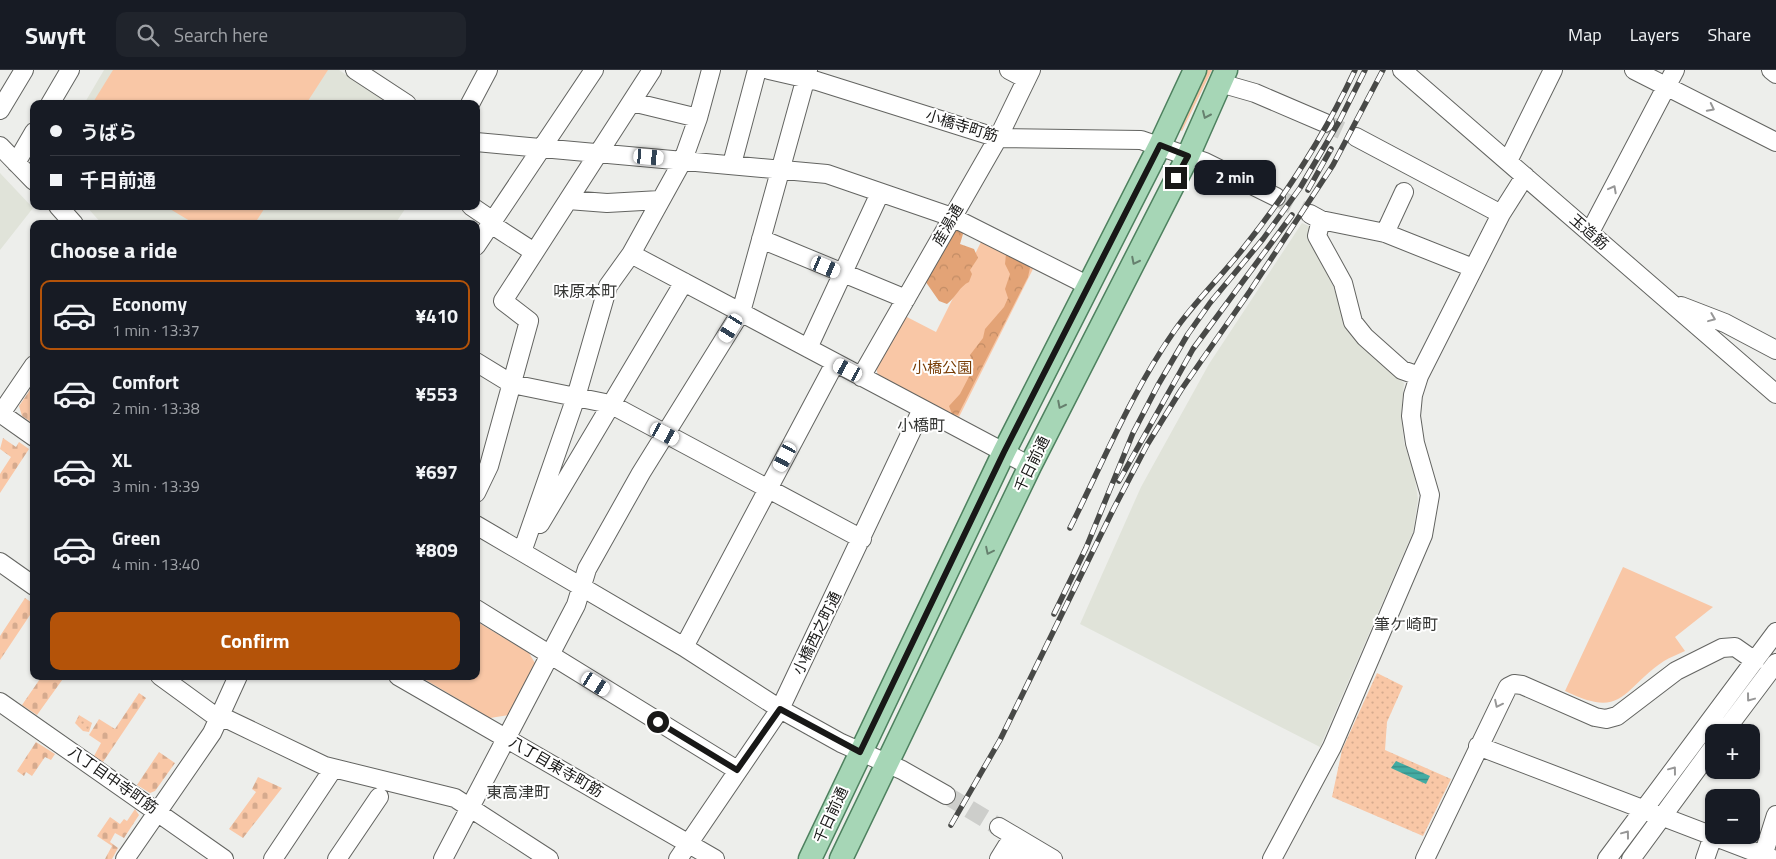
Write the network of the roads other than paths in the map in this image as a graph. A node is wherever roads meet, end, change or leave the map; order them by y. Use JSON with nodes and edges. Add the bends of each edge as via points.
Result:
{"nodes":[{"id":1,"x":24,"y":70,"type":"edge"},
{"id":2,"x":70,"y":70,"type":"edge"},
{"id":3,"x":356,"y":70,"type":"edge"},
{"id":4,"x":594,"y":70,"type":"edge"},
{"id":5,"x":652,"y":70,"type":"edge"},
{"id":6,"x":711,"y":70,"type":"edge"},
{"id":7,"x":757,"y":70,"type":"edge"},
{"id":8,"x":769,"y":70,"type":"edge"},
{"id":9,"x":1009,"y":70,"type":"edge"},
{"id":10,"x":1402,"y":70,"type":"edge"},
{"id":11,"x":1554,"y":70,"type":"edge"},
{"id":12,"x":1634,"y":70,"type":"edge"},
{"id":13,"x":1675,"y":70,"type":"edge"},
{"id":14,"x":1771,"y":70,"type":"edge"},
{"id":15,"x":485,"y":71,"type":"edge"},
{"id":16,"x":1191,"y":71,"type":"edge"},
{"id":17,"x":807,"y":74,"type":"edge"},
{"id":18,"x":1776,"y":74,"type":"edge"},
{"id":19,"x":1028,"y":75,"type":"edge"},
{"id":20,"x":1223,"y":76,"type":"edge"},
{"id":21,"x":1667,"y":86,"type":"junction"},
{"id":22,"x":52,"y":100,"type":"edge"},
{"id":23,"x":401,"y":100,"type":"edge"},
{"id":24,"x":472,"y":100,"type":"edge"},
{"id":25,"x":632,"y":102,"type":"junction"},
{"id":26,"x":0,"y":110,"type":"edge"},
{"id":27,"x":698,"y":118,"type":"junction"},
{"id":28,"x":1325,"y":124,"type":"tunnel mouth"},
{"id":29,"x":1356,"y":137,"type":"tunnel mouth"},
{"id":30,"x":998,"y":138,"type":"junction"},
{"id":31,"x":30,"y":139,"type":"edge"},
{"id":32,"x":1776,"y":142,"type":"edge"},
{"id":33,"x":1160,"y":145,"type":"junction"},
{"id":34,"x":0,"y":146,"type":"edge"},
{"id":35,"x":480,"y":146,"type":"edge"},
{"id":36,"x":542,"y":147,"type":"junction"},
{"id":37,"x":598,"y":152,"type":"junction"},
{"id":38,"x":1188,"y":156,"type":"junction"},
{"id":39,"x":684,"y":160,"type":"junction"},
{"id":40,"x":1508,"y":161,"type":"junction"},
{"id":41,"x":16,"y":163,"type":"junction"},
{"id":42,"x":732,"y":164,"type":"junction"},
{"id":43,"x":782,"y":168,"type":"junction"},
{"id":44,"x":1525,"y":176,"type":"junction"},
{"id":45,"x":30,"y":177,"type":"edge"},
{"id":46,"x":880,"y":192,"type":"junction"},
{"id":47,"x":1404,"y":192,"type":"dead end"},
{"id":48,"x":1276,"y":197,"type":"tunnel mouth"},
{"id":49,"x":568,"y":200,"type":"junction"},
{"id":50,"x":660,"y":200,"type":"junction"},
{"id":51,"x":62,"y":210,"type":"edge"},
{"id":52,"x":477,"y":210,"type":"edge"},
{"id":53,"x":1502,"y":214,"type":"junction"},
{"id":54,"x":952,"y":216,"type":"junction"},
{"id":55,"x":70,"y":220,"type":"edge"},
{"id":56,"x":493,"y":221,"type":"junction"},
{"id":57,"x":1590,"y":232,"type":"junction"},
{"id":58,"x":1385,"y":233,"type":"junction"},
{"id":59,"x":480,"y":240,"type":"edge"},
{"id":60,"x":761,"y":240,"type":"junction"},
{"id":61,"x":534,"y":252,"type":"junction"},
{"id":62,"x":631,"y":254,"type":"junction"},
{"id":63,"x":1473,"y":268,"type":"junction"},
{"id":64,"x":842,"y":274,"type":"junction"},
{"id":65,"x":684,"y":282,"type":"junction"},
{"id":66,"x":1087,"y":285,"type":"junction"},
{"id":67,"x":906,"y":299,"type":"junction"},
{"id":68,"x":1667,"y":300,"type":"junction"},
{"id":69,"x":741,"y":312,"type":"junction"},
{"id":70,"x":808,"y":348,"type":"junction"},
{"id":71,"x":1776,"y":350,"type":"edge"},
{"id":72,"x":834,"y":363,"type":"junction"},
{"id":73,"x":480,"y":364,"type":"edge"},
{"id":74,"x":30,"y":371,"type":"edge"},
{"id":75,"x":1419,"y":376,"type":"junction"},
{"id":76,"x":861,"y":377,"type":"junction"},
{"id":77,"x":512,"y":384,"type":"junction"},
{"id":78,"x":1776,"y":394,"type":"edge"},
{"id":79,"x":576,"y":397,"type":"junction"},
{"id":80,"x":610,"y":404,"type":"junction"},
{"id":81,"x":922,"y":409,"type":"junction"},
{"id":82,"x":0,"y":414,"type":"edge"},
{"id":83,"x":30,"y":434,"type":"edge"},
{"id":84,"x":665,"y":434,"type":"junction"},
{"id":85,"x":1004,"y":452,"type":"junction"},
{"id":86,"x":1030,"y":466,"type":"junction"},
{"id":87,"x":480,"y":484,"type":"edge"},
{"id":88,"x":768,"y":489,"type":"junction"},
{"id":89,"x":480,"y":527,"type":"edge"},
{"id":90,"x":862,"y":539,"type":"junction"},
{"id":91,"x":522,"y":552,"type":"junction"},
{"id":92,"x":0,"y":562,"type":"edge"},
{"id":93,"x":30,"y":583,"type":"edge"},
{"id":94,"x":582,"y":586,"type":"junction"},
{"id":95,"x":480,"y":611,"type":"edge"},
{"id":96,"x":1776,"y":632,"type":"edge"},
{"id":97,"x":684,"y":647,"type":"junction"},
{"id":98,"x":550,"y":655,"type":"junction"},
{"id":99,"x":1755,"y":661,"type":"junction"},
{"id":100,"x":1776,"y":663,"type":"edge"},
{"id":101,"x":165,"y":680,"type":"edge"},
{"id":102,"x":236,"y":680,"type":"edge"},
{"id":103,"x":405,"y":680,"type":"edge"},
{"id":104,"x":0,"y":702,"type":"edge"},
{"id":105,"x":780,"y":709,"type":"junction"},
{"id":106,"x":219,"y":719,"type":"junction"},
{"id":107,"x":1730,"y":724,"type":"edge"},
{"id":108,"x":508,"y":739,"type":"junction"},
{"id":109,"x":1478,"y":746,"type":"junction"},
{"id":110,"x":860,"y":752,"type":"junction"},
{"id":111,"x":1705,"y":759,"type":"edge"},
{"id":112,"x":886,"y":764,"type":"junction"},
{"id":113,"x":333,"y":768,"type":"junction"},
{"id":114,"x":737,"y":770,"type":"junction"},
{"id":115,"x":384,"y":790,"type":"junction"},
{"id":116,"x":946,"y":795,"type":"tunnel mouth"},
{"id":117,"x":471,"y":807,"type":"junction"},
{"id":118,"x":157,"y":810,"type":"junction"},
{"id":119,"x":1644,"y":810,"type":"junction"},
{"id":120,"x":1776,"y":815,"type":"edge"},
{"id":121,"x":1664,"y":816,"type":"junction"},
{"id":122,"x":999,"y":827,"type":"tunnel mouth"},
{"id":123,"x":1705,"y":833,"type":"edge"},
{"id":124,"x":688,"y":844,"type":"junction"},
{"id":125,"x":1710,"y":844,"type":"edge"},
{"id":126,"x":1732,"y":844,"type":"edge"},
{"id":127,"x":1003,"y":852,"type":"edge"},
{"id":128,"x":530,"y":854,"type":"edge"},
{"id":129,"x":1766,"y":858,"type":"edge"},
{"id":130,"x":125,"y":859,"type":"edge"},
{"id":131,"x":224,"y":859,"type":"edge"},
{"id":132,"x":273,"y":859,"type":"edge"},
{"id":133,"x":336,"y":859,"type":"edge"},
{"id":134,"x":444,"y":859,"type":"edge"},
{"id":135,"x":549,"y":859,"type":"edge"},
{"id":136,"x":678,"y":859,"type":"edge"},
{"id":137,"x":715,"y":859,"type":"edge"},
{"id":138,"x":810,"y":859,"type":"edge"},
{"id":139,"x":841,"y":859,"type":"edge"},
{"id":140,"x":1029,"y":859,"type":"edge"},
{"id":141,"x":1053,"y":859,"type":"edge"},
{"id":142,"x":1272,"y":859,"type":"edge"},
{"id":143,"x":1425,"y":859,"type":"edge"},
{"id":144,"x":1607,"y":859,"type":"edge"},
{"id":145,"x":1631,"y":859,"type":"edge"},
{"id":146,"x":1705,"y":859,"type":"edge"}],
"edges":[{"from":1,"to":26,"type":"street"},
{"from":2,"to":22,"type":"street"},
{"from":3,"to":23,"type":"street"},
{"from":4,"to":36,"type":"street"},
{"from":5,"to":25,"type":"street"},
{"from":6,"to":27,"type":"street"},
{"from":7,"to":42,"type":"street"},
{"from":8,"to":17,"type":"street","name":"小橋寺町筋"},
{"from":9,"to":19,"type":"street"},
{"from":10,"to":40,"type":"street","name":"玉造筋"},
{"from":11,"to":40,"type":"street"},
{"from":12,"to":21,"type":"street"},
{"from":13,"to":21,"type":"street"},
{"from":14,"to":18,"type":"street"},
{"from":15,"to":24,"type":"street"},
{"from":16,"to":33,"type":"main road","name":"千日前通"},
{"from":17,"to":30,"type":"street","name":"小橋寺町筋"},
{"from":17,"to":43,"type":"street"},
{"from":19,"to":30,"type":"street","name":"産湯通"},
{"from":20,"to":28,"type":"street"},
{"from":20,"to":38,"type":"main road","name":"千日前通","one_way":true},
{"from":21,"to":32,"type":"street","one_way":true},
{"from":57,"to":21,"type":"street","one_way":true},
{"from":25,"to":27,"type":"street"},
{"from":25,"to":37,"type":"street"},
{"from":27,"to":39,"type":"street"},
{"from":29,"to":53,"type":"street"},
{"from":30,"to":33,"type":"street","name":"小橋寺町筋","via":[[1140,140]]},
{"from":30,"to":54,"type":"street","name":"産湯通"},
{"from":31,"to":41,"type":"street"},
{"from":33,"to":38,"type":"street","name":"小橋寺町筋"},
{"from":33,"to":66,"type":"main road","name":"千日前通"},
{"from":34,"to":41,"type":"street"},
{"from":35,"to":36,"type":"street"},
{"from":36,"to":37,"type":"street"},
{"from":36,"to":56,"type":"street"},
{"from":37,"to":39,"type":"street"},
{"from":37,"to":49,"type":"street"},
{"from":38,"to":48,"type":"street","name":"小橋寺町筋"},
{"from":38,"to":86,"type":"main road","name":"千日前通","one_way":true},
{"from":39,"to":42,"type":"street"},
{"from":39,"to":50,"type":"street"},
{"from":40,"to":44,"type":"street","name":"玉造筋"},
{"from":41,"to":45,"type":"street"},
{"from":42,"to":43,"type":"street"},
{"from":43,"to":46,"type":"street","via":[[828,174]]},
{"from":43,"to":60,"type":"street"},
{"from":44,"to":53,"type":"street"},
{"from":44,"to":57,"type":"street","name":"玉造筋"},
{"from":46,"to":54,"type":"street"},
{"from":46,"to":64,"type":"street"},
{"from":47,"to":58,"type":"street"},
{"from":49,"to":50,"type":"street","via":[[607,203]]},
{"from":49,"to":61,"type":"street"},
{"from":50,"to":62,"type":"street"},
{"from":51,"to":55,"type":"street"},
{"from":52,"to":56,"type":"street"},
{"from":53,"to":63,"type":"street"},
{"from":54,"to":66,"type":"street"},
{"from":54,"to":67,"type":"street","name":"産湯通"},
{"from":56,"to":59,"type":"street"},
{"from":56,"to":61,"type":"street","via":[[497,228]]},
{"from":57,"to":68,"type":"street","name":"玉造筋"},
{"from":58,"to":63,"type":"street"},
{"from":58,"to":75,"type":"street","via":[[1316,217],[1317,236],[1343,282],[1353,322],[1402,370]]},
{"from":60,"to":64,"type":"street"},
{"from":60,"to":69,"type":"street"},
{"from":61,"to":77,"type":"street","via":[[503,301],[530,321]]},
{"from":62,"to":65,"type":"street"},
{"from":62,"to":79,"type":"street","via":[[608,286]]},
{"from":63,"to":75,"type":"street"},
{"from":64,"to":67,"type":"street"},
{"from":64,"to":70,"type":"street"},
{"from":65,"to":69,"type":"street"},
{"from":65,"to":80,"type":"street"},
{"from":66,"to":85,"type":"main road","name":"千日前通"},
{"from":67,"to":76,"type":"street","name":"産湯通"},
{"from":68,"to":71,"type":"street","one_way":true,"via":[[1725,323]]},
{"from":68,"to":78,"type":"street","name":"玉造筋"},
{"from":69,"to":70,"type":"street"},
{"from":69,"to":84,"type":"street"},
{"from":70,"to":72,"type":"street"},
{"from":72,"to":76,"type":"street"},
{"from":72,"to":88,"type":"street"},
{"from":73,"to":77,"type":"street"},
{"from":74,"to":82,"type":"street"},
{"from":75,"to":142,"type":"street","via":[[1411,416],[1430,494],[1423,535],[1332,747]]},
{"from":76,"to":81,"type":"street"},
{"from":77,"to":79,"type":"street"},
{"from":77,"to":87,"type":"street","via":[[489,466]]},
{"from":79,"to":80,"type":"street"},
{"from":79,"to":91,"type":"street"},
{"from":80,"to":84,"type":"street"},
{"from":80,"to":91,"type":"street"},
{"from":81,"to":85,"type":"street"},
{"from":81,"to":90,"type":"street","name":"小橋西之町通"},
{"from":82,"to":83,"type":"street"},
{"from":84,"to":88,"type":"street"},
{"from":84,"to":94,"type":"street","via":[[587,569]]},
{"from":85,"to":86,"type":"street"},
{"from":85,"to":110,"type":"main road","name":"千日前通"},
{"from":86,"to":112,"type":"main road","name":"千日前通","one_way":true},
{"from":88,"to":90,"type":"street"},
{"from":88,"to":97,"type":"street"},
{"from":89,"to":91,"type":"street"},
{"from":90,"to":105,"type":"street","name":"小橋西之町通"},
{"from":91,"to":94,"type":"street"},
{"from":92,"to":93,"type":"street"},
{"from":94,"to":97,"type":"street"},
{"from":94,"to":98,"type":"street","via":[[576,605]]},
{"from":95,"to":98,"type":"street"},
{"from":96,"to":99,"type":"street"},
{"from":97,"to":105,"type":"street"},
{"from":98,"to":108,"type":"street"},
{"from":98,"to":114,"type":"street"},
{"from":99,"to":109,"type":"street","one_way":true,"via":[[1735,647],[1722,648],[1676,671],[1625,711],[1606,719],[1514,684],[1508,687]]},
{"from":119,"to":99,"type":"street","one_way":true},
{"from":100,"to":107,"type":"street","one_way":true},
{"from":101,"to":106,"type":"street"},
{"from":102,"to":106,"type":"street"},
{"from":103,"to":108,"type":"street","name":"八丁目東寺町筋"},
{"from":104,"to":118,"type":"street","name":"八丁目中寺町筋"},
{"from":105,"to":110,"type":"street"},
{"from":105,"to":114,"type":"street","name":"小橋西之町通"},
{"from":106,"to":113,"type":"street","via":[[229,720]]},
{"from":106,"to":118,"type":"street"},
{"from":108,"to":117,"type":"street"},
{"from":108,"to":124,"type":"street","name":"八丁目東寺町筋"},
{"from":109,"to":119,"type":"street"},
{"from":109,"to":143,"type":"street"},
{"from":110,"to":112,"type":"street"},
{"from":110,"to":138,"type":"main road","name":"千日前通"},
{"from":111,"to":121,"type":"street"},
{"from":112,"to":116,"type":"street"},
{"from":112,"to":139,"type":"main road","name":"千日前通"},
{"from":113,"to":115,"type":"street"},
{"from":113,"to":132,"type":"street"},
{"from":114,"to":124,"type":"street","name":"小橋西之町通"},
{"from":115,"to":117,"type":"street","via":[[455,798]]},
{"from":115,"to":133,"type":"street"},
{"from":117,"to":128,"type":"street"},
{"from":117,"to":134,"type":"street"},
{"from":118,"to":130,"type":"street"},
{"from":118,"to":131,"type":"street","name":"八丁目中寺町筋"},
{"from":119,"to":121,"type":"street"},
{"from":144,"to":119,"type":"street","one_way":true},
{"from":120,"to":129,"type":"street"},
{"from":121,"to":123,"type":"street"},
{"from":121,"to":145,"type":"street"},
{"from":122,"to":141,"type":"street"},
{"from":124,"to":136,"type":"street","name":"小橋西之町通"},
{"from":124,"to":137,"type":"street","name":"八丁目東寺町筋"},
{"from":125,"to":146,"type":"street"},
{"from":126,"to":129,"type":"street"},
{"from":127,"to":140,"type":"street"},
{"from":128,"to":135,"type":"street"}]}
